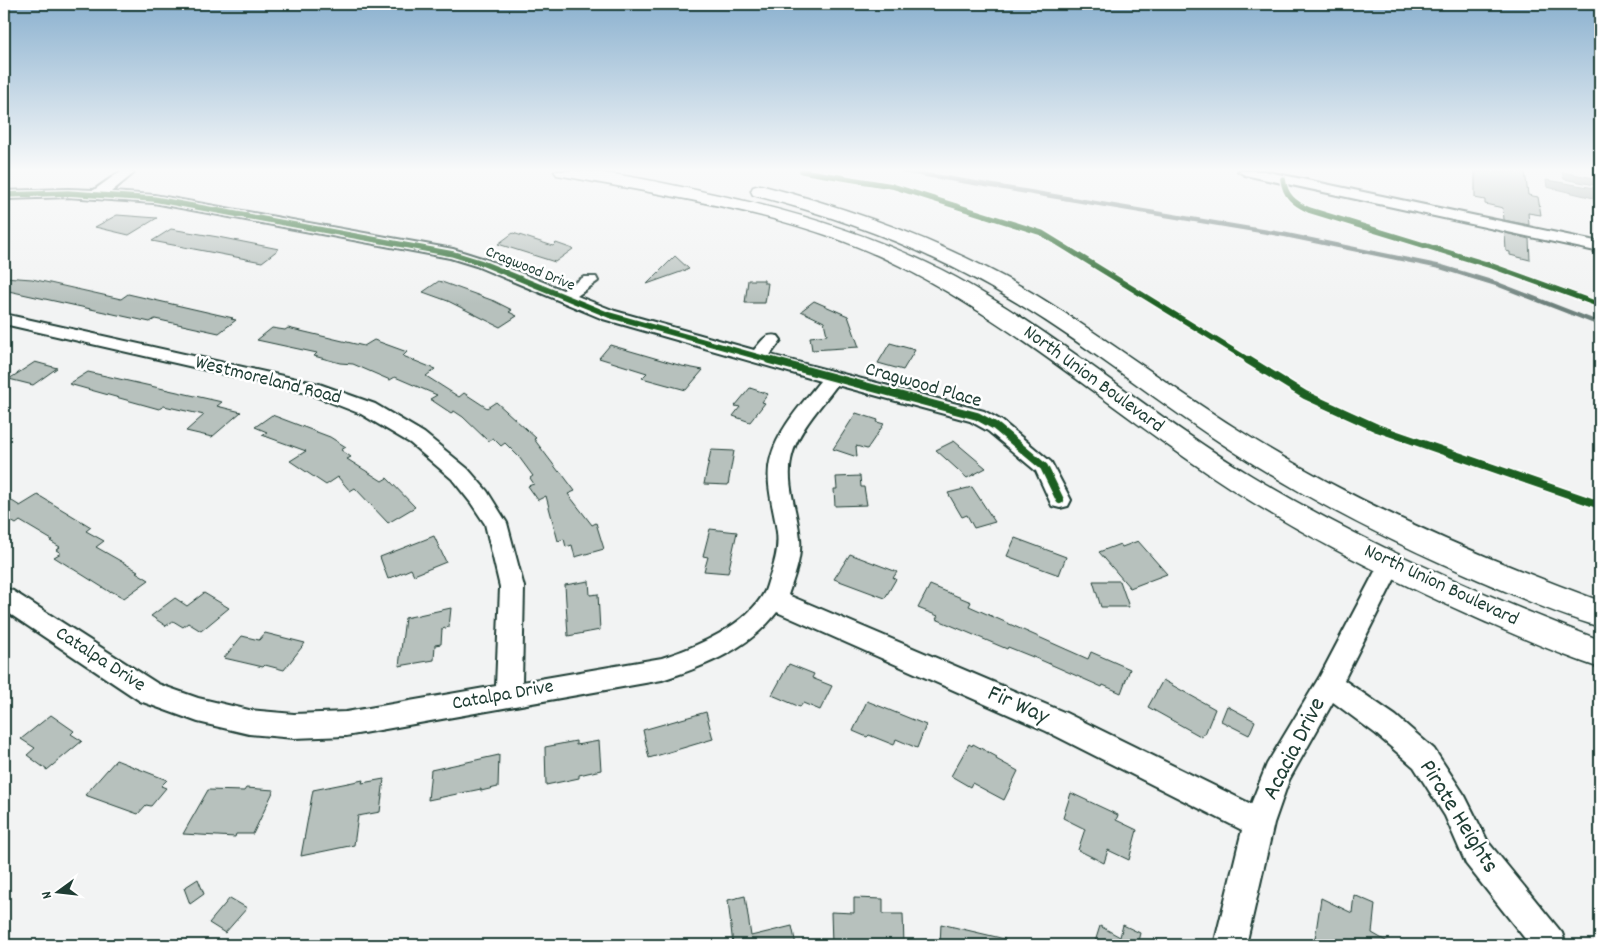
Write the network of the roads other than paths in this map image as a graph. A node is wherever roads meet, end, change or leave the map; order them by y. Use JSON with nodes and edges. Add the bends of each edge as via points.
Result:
{"nodes":[{"id":1,"x":242,"y":215,"type":"edge"},
{"id":2,"x":779,"y":215,"type":"edge"},
{"id":3,"x":848,"y":215,"type":"edge"},
{"id":4,"x":1453,"y":215,"type":"edge"},
{"id":5,"x":252,"y":217,"type":"joint"},
{"id":6,"x":432,"y":234,"type":"dead end"},
{"id":7,"x":417,"y":247,"type":"junction"},
{"id":8,"x":1600,"y":247,"type":"edge"},
{"id":9,"x":590,"y":281,"type":"dead end"},
{"id":10,"x":564,"y":297,"type":"junction"},
{"id":11,"x":4,"y":319,"type":"edge"},
{"id":12,"x":772,"y":340,"type":"dead end"},
{"id":13,"x":758,"y":357,"type":"junction"},
{"id":14,"x":832,"y":378,"type":"junction"},
{"id":15,"x":1060,"y":500,"type":"dead end"},
{"id":16,"x":1390,"y":564,"type":"junction"},
{"id":17,"x":4,"y":598,"type":"edge"},
{"id":18,"x":773,"y":599,"type":"junction"},
{"id":19,"x":1600,"y":614,"type":"edge"},
{"id":20,"x":1600,"y":654,"type":"edge"},
{"id":21,"x":1329,"y":684,"type":"junction"},
{"id":22,"x":509,"y":695,"type":"junction"},
{"id":23,"x":1260,"y":823,"type":"junction"},
{"id":24,"x":1230,"y":945,"type":"edge"},
{"id":25,"x":1550,"y":945,"type":"edge"}],
"edges":[{"from":1,"to":5,"type":"street","name":"Cragwood Drive"},
{"from":2,"to":16,"type":"main road","name":"North Union Boulevard","via":[[828,229],[945,280],[997,312],[1247,486]]},
{"from":3,"to":19,"type":"main road","name":"North Union Boulevard","via":[[952,258],[1029,300],[1245,447],[1322,492],[1457,557]]},
{"from":4,"to":8,"type":"street"},
{"from":5,"to":7,"type":"street","name":"Cragwood Drive"},
{"from":6,"to":7,"type":"street"},
{"from":7,"to":10,"type":"street","name":"Cragwood Drive","via":[[482,263]]},
{"from":9,"to":10,"type":"street","name":"Cragwood Drive"},
{"from":10,"to":13,"type":"street","name":"Cragwood Drive","via":[[609,315]]},
{"from":11,"to":22,"type":"street","name":"Westmoreland Road","via":[[312,388],[368,409],[417,438],[460,474],[496,523],[512,586]]},
{"from":12,"to":13,"type":"street"},
{"from":13,"to":14,"type":"street","name":"Cragwood Drive"},
{"from":14,"to":15,"type":"street","name":"Cragwood Place","via":[[977,416],[995,426],[1044,467]]},
{"from":14,"to":18,"type":"street","name":"Catalpa Drive","via":[[788,440],[781,458],[789,544],[785,568]]},
{"from":16,"to":20,"type":"main road","name":"North Union Boulevard","via":[[1452,595]]},
{"from":16,"to":21,"type":"street","name":"Acacia Drive"},
{"from":17,"to":22,"type":"street","name":"Catalpa Drive","via":[[149,693],[198,710],[249,722],[294,726],[346,724]]},
{"from":18,"to":22,"type":"street","name":"Catalpa Drive","via":[[750,624],[696,659],[662,669]]},
{"from":18,"to":23,"type":"street","name":"Fir Way","via":[[1056,722]]},
{"from":21,"to":23,"type":"street","name":"Acacia Drive","via":[[1277,774]]},
{"from":21,"to":25,"type":"street","name":"Pirate Heights","via":[[1386,725],[1424,758],[1455,806],[1477,854]]},
{"from":23,"to":24,"type":"street","name":"Acacia Drive"}]}
